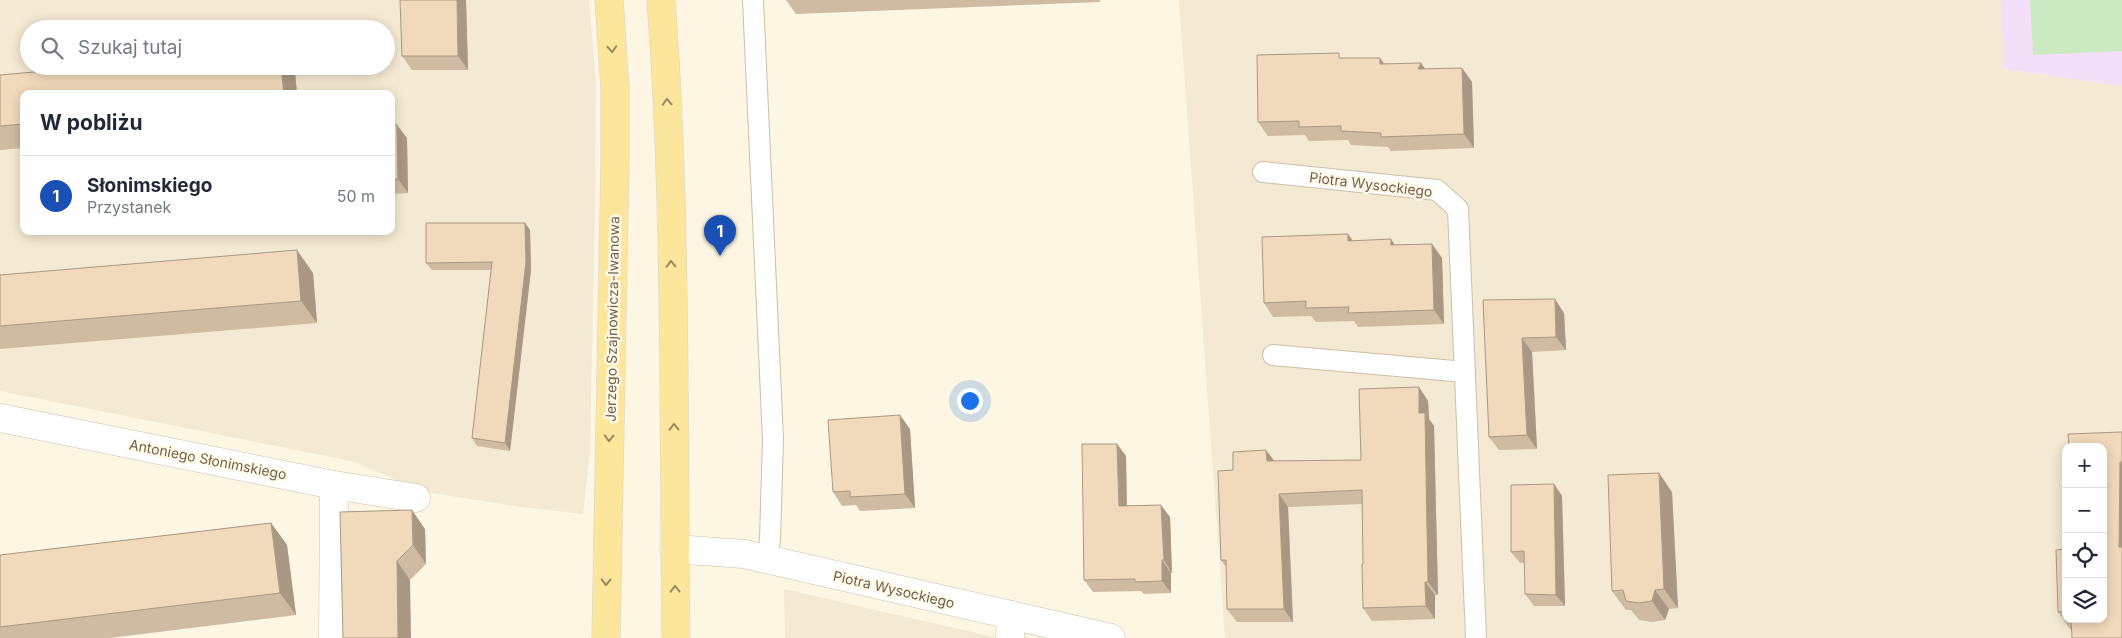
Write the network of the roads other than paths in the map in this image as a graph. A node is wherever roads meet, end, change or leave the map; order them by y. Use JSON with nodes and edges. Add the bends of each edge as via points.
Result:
{"nodes":[{"id":1,"x":609,"y":0,"type":"edge"},
{"id":2,"x":661,"y":0,"type":"edge"},
{"id":3,"x":754,"y":0,"type":"edge"},
{"id":4,"x":1263,"y":172,"type":"dead end"},
{"id":5,"x":1273,"y":355,"type":"dead end"},
{"id":6,"x":1465,"y":372,"type":"junction"},
{"id":7,"x":0,"y":418,"type":"edge"},
{"id":8,"x":334,"y":485,"type":"junction"},
{"id":9,"x":416,"y":498,"type":"dead end"},
{"id":10,"x":674,"y":549,"type":"junction"},
{"id":11,"x":767,"y":560,"type":"junction"},
{"id":12,"x":1010,"y":626,"type":"edge"},
{"id":13,"x":333,"y":638,"type":"edge"},
{"id":14,"x":606,"y":638,"type":"edge"},
{"id":15,"x":676,"y":638,"type":"edge"},
{"id":16,"x":1111,"y":638,"type":"edge"},
{"id":17,"x":1476,"y":638,"type":"edge"}],
"edges":[{"from":1,"to":14,"type":"main road","name":"Jerzego Szajnowicza-Iwanowa","one_way":true,"via":[[615,88],[615,160]]},
{"from":10,"to":2,"type":"main road","one_way":true,"via":[[669,144]]},
{"from":3,"to":11,"type":"lane","via":[[773,439]]},
{"from":4,"to":6,"type":"lane","name":"Piotra Wysockiego","via":[[1437,190],[1449,199],[1458,209]]},
{"from":5,"to":6,"type":"lane"},
{"from":6,"to":17,"type":"lane","name":"Piotra Wysockiego"},
{"from":7,"to":8,"type":"street","name":"Antoniego Słonimskiego"},
{"from":8,"to":9,"type":"street","name":"Antoniego Słonimskiego"},
{"from":8,"to":13,"type":"street"},
{"from":10,"to":11,"type":"street","name":"Piotra Wysockiego","via":[[729,552]]},
{"from":15,"to":10,"type":"main road","one_way":true},
{"from":11,"to":12,"type":"street","name":"Piotra Wysockiego"},
{"from":12,"to":16,"type":"street","name":"Piotra Wysockiego"}]}
